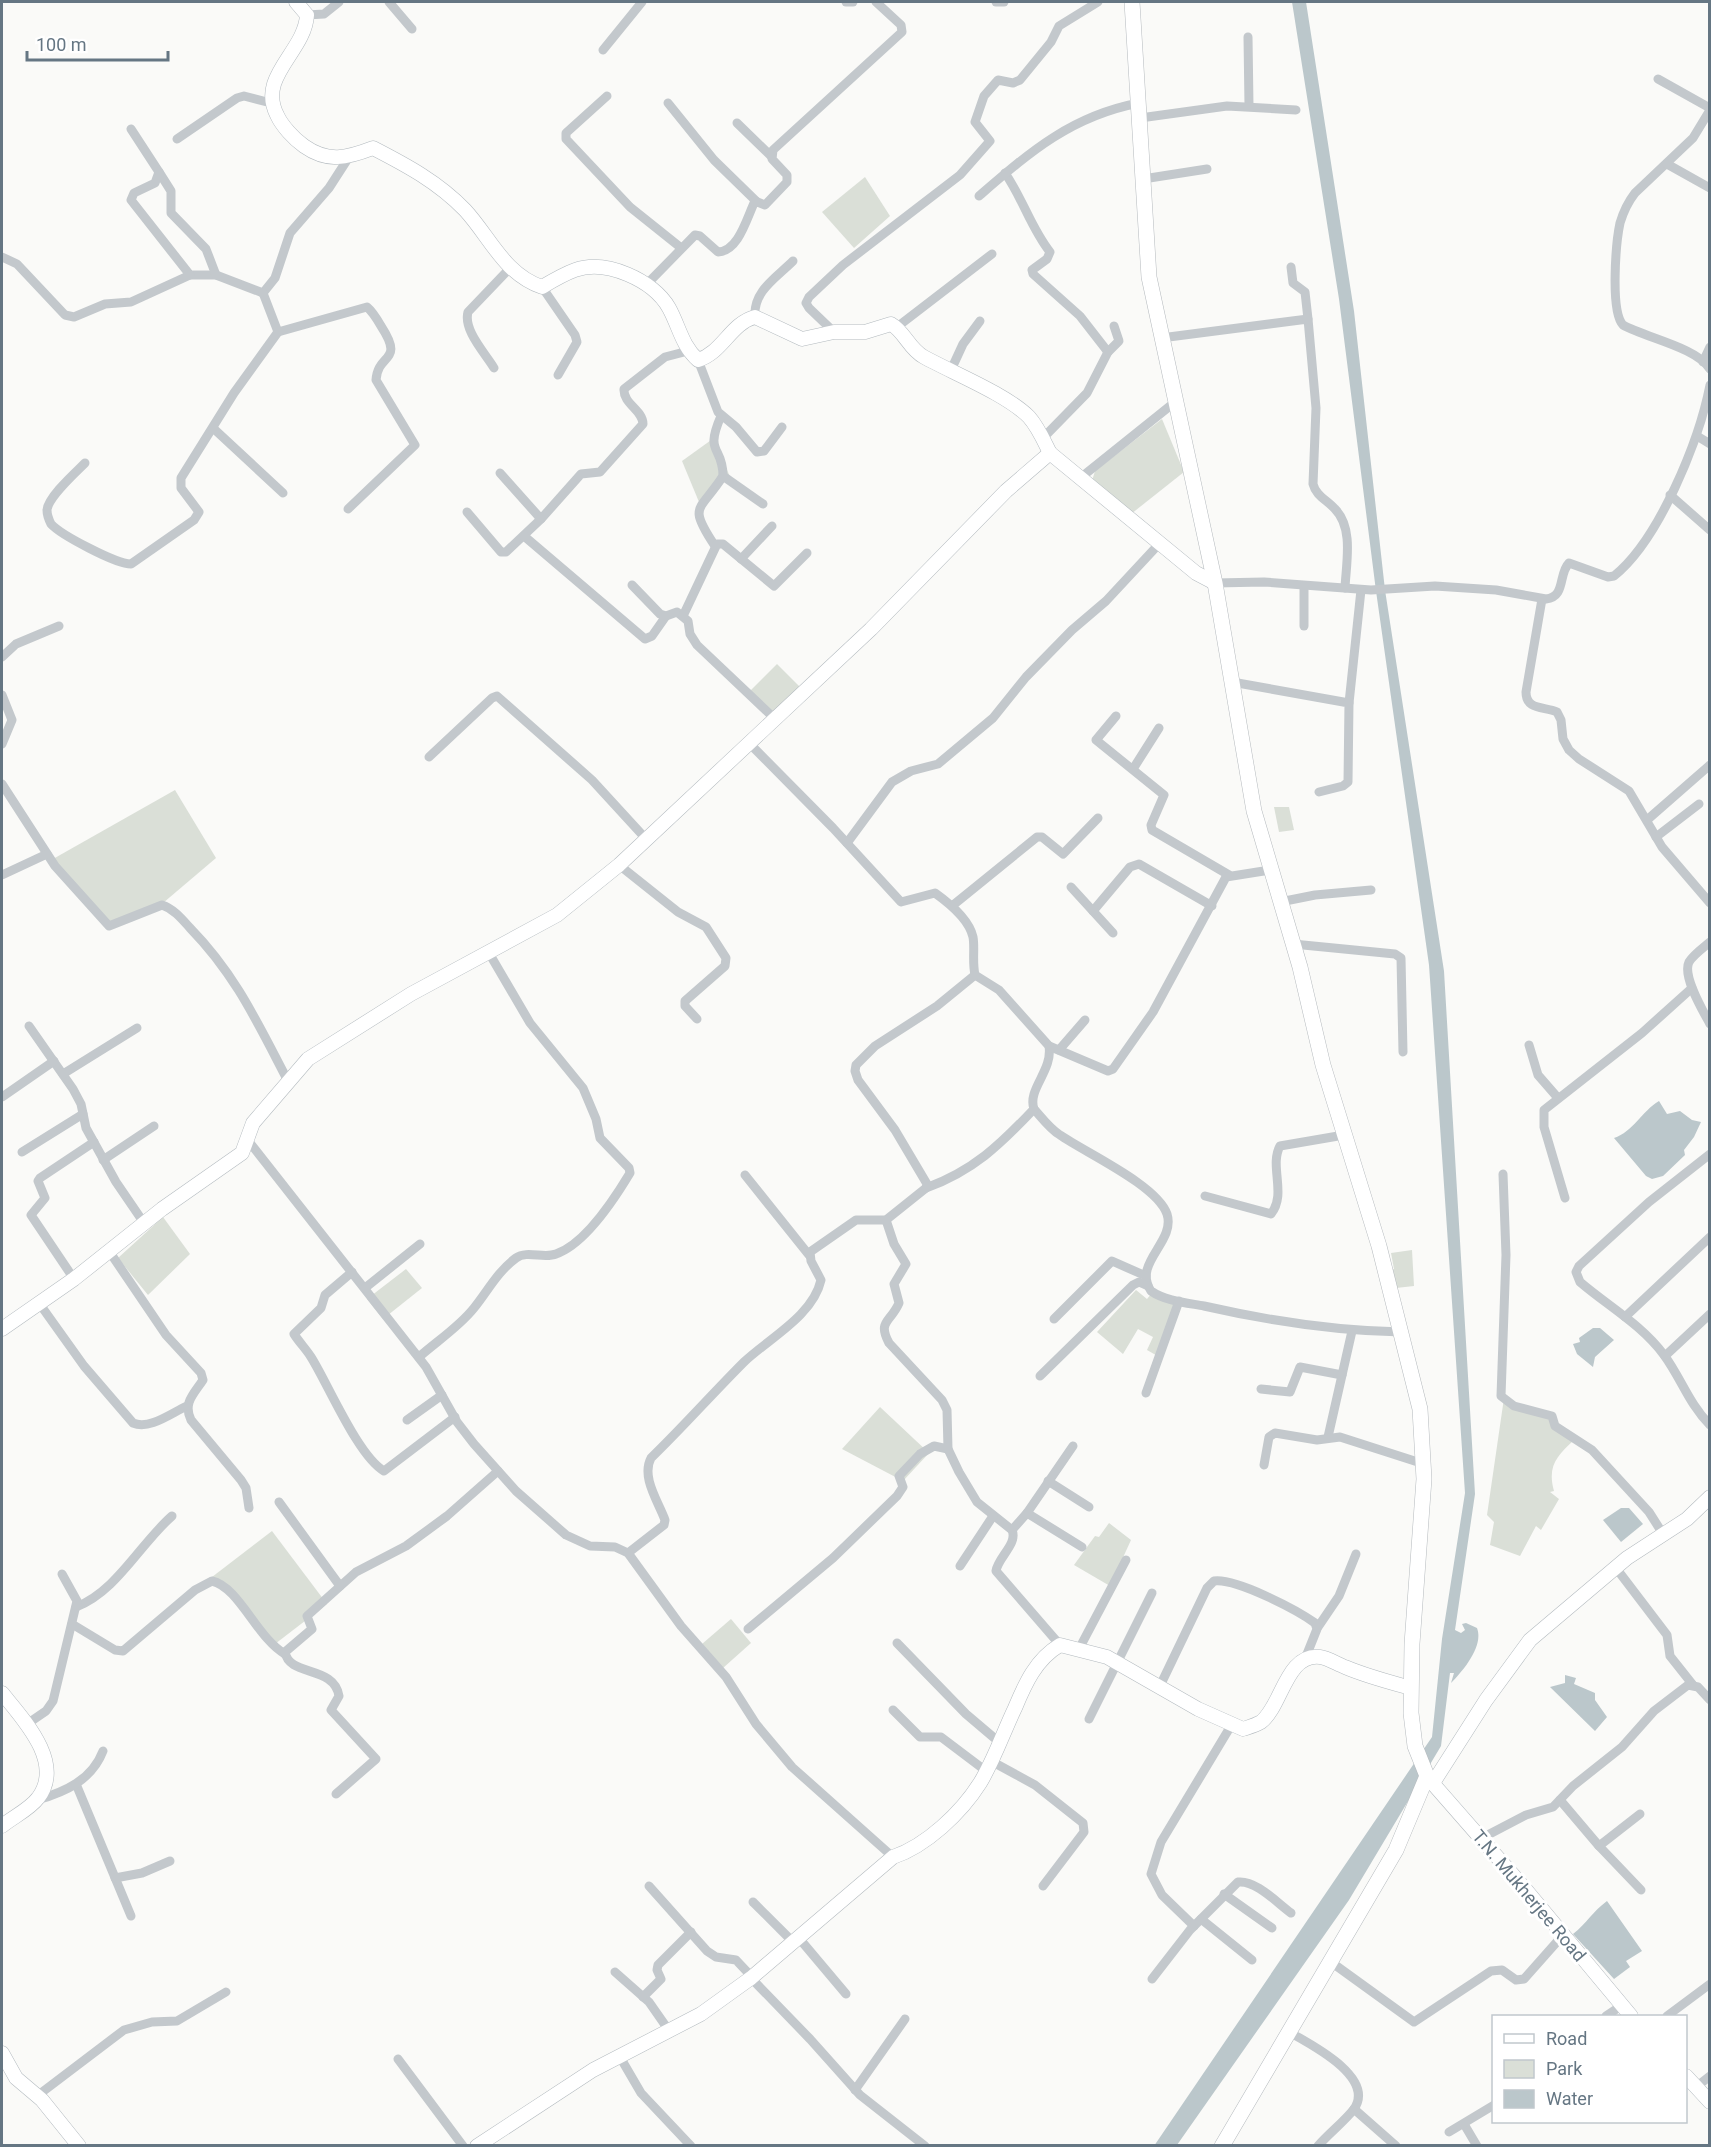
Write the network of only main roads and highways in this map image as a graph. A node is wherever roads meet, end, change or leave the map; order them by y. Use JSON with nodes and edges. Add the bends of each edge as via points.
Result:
{"nodes":[{"id":1,"x":1132,"y":2,"type":"edge"},
{"id":2,"x":1222,"y":2145,"type":"edge"}],
"edges":[{"from":1,"to":2,"type":"main road","via":[[1146,255],[1215,583],[1254,811],[1323,1065],[1402,1332],[1420,1409],[1424,1464],[1411,1688],[1415,1746],[1430,1780],[1396,1850]]}]}
